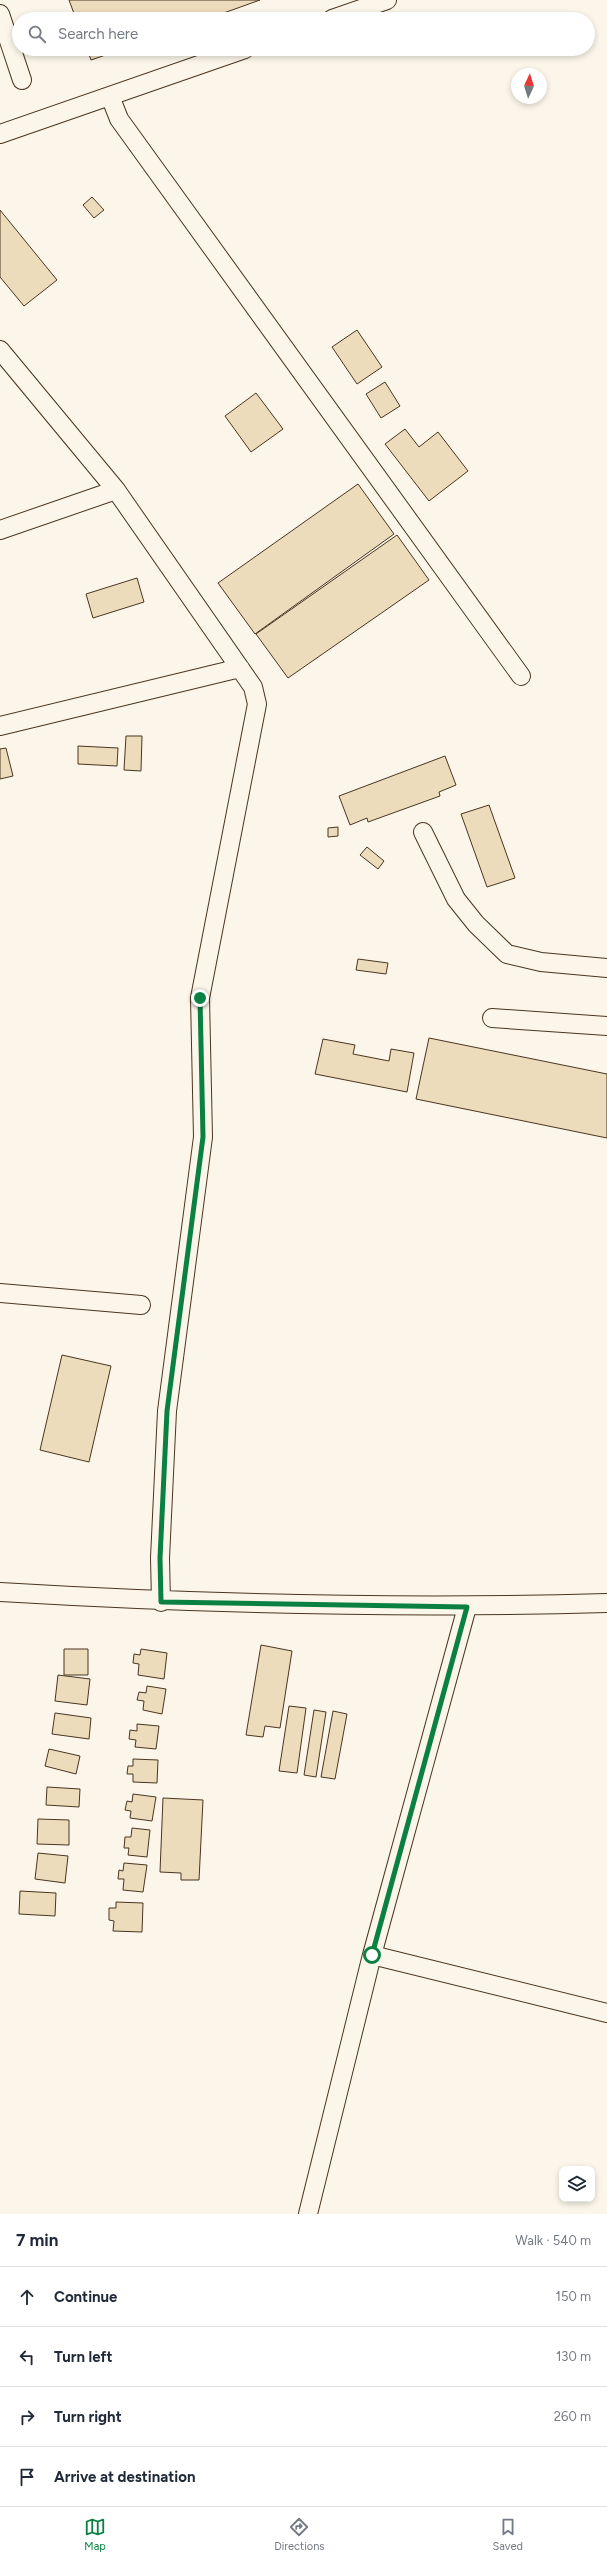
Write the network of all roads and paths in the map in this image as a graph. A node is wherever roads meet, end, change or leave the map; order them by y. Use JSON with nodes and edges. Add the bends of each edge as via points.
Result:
{"nodes":[{"id":1,"x":387,"y":0,"type":"edge"},
{"id":2,"x":352,"y":12,"type":"edge"},
{"id":3,"x":0,"y":14,"type":"edge"},
{"id":4,"x":12,"y":50,"type":"edge"},
{"id":5,"x":14,"y":56,"type":"edge"},
{"id":6,"x":225,"y":56,"type":"edge"},
{"id":7,"x":22,"y":80,"type":"dead end"},
{"id":8,"x":110,"y":96,"type":"junction"},
{"id":9,"x":0,"y":134,"type":"edge"},
{"id":10,"x":0,"y":350,"type":"edge"},
{"id":11,"x":116,"y":490,"type":"junction"},
{"id":12,"x":0,"y":530,"type":"edge"},
{"id":13,"x":240,"y":668,"type":"junction"},
{"id":14,"x":521,"y":676,"type":"dead end"},
{"id":15,"x":0,"y":726,"type":"edge"},
{"id":16,"x":423,"y":832,"type":"dead end"},
{"id":17,"x":607,"y":968,"type":"edge"},
{"id":18,"x":492,"y":1018,"type":"dead end"},
{"id":19,"x":607,"y":1026,"type":"edge"},
{"id":20,"x":0,"y":1293,"type":"edge"},
{"id":21,"x":141,"y":1305,"type":"dead end"},
{"id":22,"x":0,"y":1592,"type":"edge"},
{"id":23,"x":161,"y":1602,"type":"junction"},
{"id":24,"x":607,"y":1603,"type":"edge"},
{"id":25,"x":467,"y":1607,"type":"junction"},
{"id":26,"x":372,"y":1955,"type":"junction"},
{"id":27,"x":607,"y":2013,"type":"edge"},
{"id":28,"x":308,"y":2214,"type":"edge"}],
"edges":[{"from":1,"to":2,"type":"street"},
{"from":3,"to":4,"type":"street"},
{"from":5,"to":7,"type":"street"},
{"from":6,"to":8,"type":"street"},
{"from":8,"to":9,"type":"street"},
{"from":8,"to":14,"type":"street","via":[[119,120]]},
{"from":10,"to":11,"type":"street"},
{"from":11,"to":12,"type":"street"},
{"from":11,"to":13,"type":"street"},
{"from":13,"to":15,"type":"street"},
{"from":13,"to":23,"type":"street","via":[[253,687],[257,704],[200,998],[203,1137],[167,1411],[160,1558]]},
{"from":16,"to":17,"type":"street","via":[[456,899],[476,924],[507,954],[541,962]]},
{"from":18,"to":19,"type":"street"},
{"from":20,"to":21,"type":"street"},
{"from":22,"to":23,"type":"street"},
{"from":23,"to":25,"type":"street"},
{"from":24,"to":25,"type":"street"},
{"from":25,"to":26,"type":"street"},
{"from":26,"to":27,"type":"street"},
{"from":26,"to":28,"type":"street"}]}
